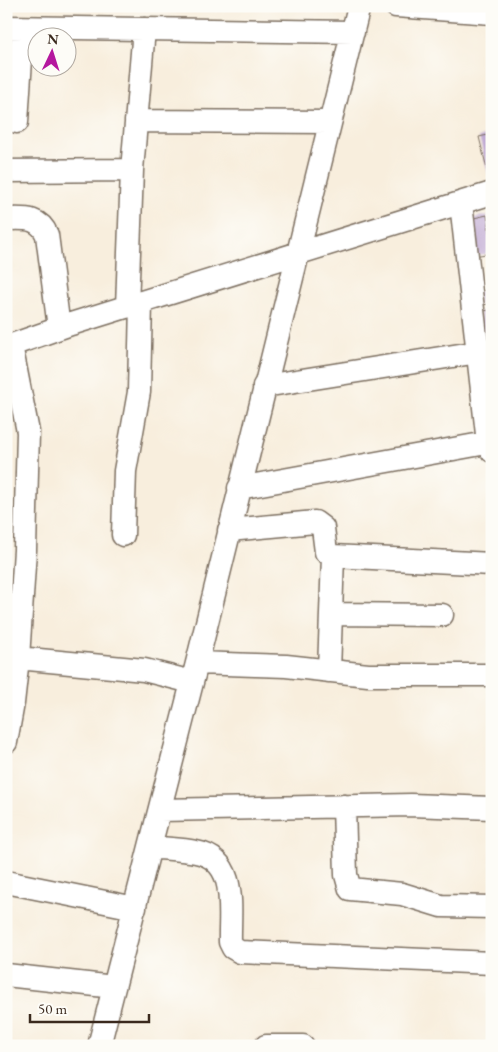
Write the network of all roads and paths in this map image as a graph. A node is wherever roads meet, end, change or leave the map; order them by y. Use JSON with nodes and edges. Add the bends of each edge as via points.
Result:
{"nodes":[{"id":1,"x":359,"y":6,"type":"edge"},
{"id":2,"x":396,"y":6,"type":"edge"},
{"id":3,"x":492,"y":12,"type":"edge"},
{"id":4,"x":14,"y":27,"type":"edge"},
{"id":5,"x":144,"y":29,"type":"junction"},
{"id":6,"x":353,"y":32,"type":"junction"},
{"id":7,"x":136,"y":121,"type":"junction"},
{"id":8,"x":17,"y":122,"type":"dead end"},
{"id":9,"x":330,"y":122,"type":"junction"},
{"id":10,"x":132,"y":170,"type":"junction"},
{"id":11,"x":6,"y":172,"type":"edge"},
{"id":12,"x":492,"y":193,"type":"edge"},
{"id":13,"x":461,"y":203,"type":"junction"},
{"id":14,"x":6,"y":219,"type":"edge"},
{"id":15,"x":296,"y":254,"type":"junction"},
{"id":16,"x":134,"y":305,"type":"junction"},
{"id":17,"x":59,"y":328,"type":"junction"},
{"id":18,"x":9,"y":346,"type":"edge"},
{"id":19,"x":485,"y":351,"type":"edge"},
{"id":20,"x":264,"y":386,"type":"junction"},
{"id":21,"x":491,"y":445,"type":"edge"},
{"id":22,"x":239,"y":488,"type":"junction"},
{"id":23,"x":229,"y":530,"type":"junction"},
{"id":24,"x":123,"y":535,"type":"dead end"},
{"id":25,"x":332,"y":556,"type":"junction"},
{"id":26,"x":492,"y":564,"type":"edge"},
{"id":27,"x":13,"y":602,"type":"edge"},
{"id":28,"x":331,"y":614,"type":"junction"},
{"id":29,"x":442,"y":615,"type":"dead end"},
{"id":30,"x":18,"y":658,"type":"junction"},
{"id":31,"x":329,"y":671,"type":"junction"},
{"id":32,"x":195,"y":672,"type":"junction"},
{"id":33,"x":492,"y":675,"type":"edge"},
{"id":34,"x":6,"y":742,"type":"edge"},
{"id":35,"x":344,"y":806,"type":"junction"},
{"id":36,"x":492,"y":808,"type":"edge"},
{"id":37,"x":160,"y":810,"type":"junction"},
{"id":38,"x":150,"y":847,"type":"junction"},
{"id":39,"x":6,"y":882,"type":"edge"},
{"id":40,"x":492,"y":907,"type":"edge"},
{"id":41,"x":135,"y":908,"type":"junction"},
{"id":42,"x":492,"y":962,"type":"edge"},
{"id":43,"x":6,"y":975,"type":"edge"},
{"id":44,"x":114,"y":987,"type":"junction"},
{"id":45,"x":100,"y":1046,"type":"edge"},
{"id":46,"x":266,"y":1046,"type":"edge"},
{"id":47,"x":303,"y":1046,"type":"edge"}],
"edges":[{"from":1,"to":6,"type":"street"},
{"from":2,"to":3,"type":"street"},
{"from":4,"to":5,"type":"street"},
{"from":4,"to":8,"type":"street"},
{"from":5,"to":6,"type":"street"},
{"from":5,"to":7,"type":"street"},
{"from":6,"to":9,"type":"street"},
{"from":7,"to":9,"type":"street"},
{"from":7,"to":10,"type":"street"},
{"from":9,"to":15,"type":"street"},
{"from":10,"to":11,"type":"street"},
{"from":10,"to":16,"type":"street"},
{"from":12,"to":13,"type":"street"},
{"from":13,"to":15,"type":"street"},
{"from":13,"to":19,"type":"street"},
{"from":14,"to":17,"type":"street","via":[[28,219],[43,226]]},
{"from":15,"to":16,"type":"street"},
{"from":15,"to":20,"type":"street"},
{"from":16,"to":17,"type":"street"},
{"from":16,"to":24,"type":"street","via":[[139,392],[126,471]]},
{"from":17,"to":18,"type":"street"},
{"from":18,"to":27,"type":"street","via":[[28,432],[25,550]]},
{"from":19,"to":20,"type":"street"},
{"from":19,"to":21,"type":"street"},
{"from":20,"to":22,"type":"street"},
{"from":21,"to":22,"type":"street"},
{"from":22,"to":23,"type":"street"},
{"from":23,"to":25,"type":"street","via":[[315,522],[323,528],[326,552]]},
{"from":23,"to":32,"type":"street"},
{"from":25,"to":26,"type":"street"},
{"from":25,"to":28,"type":"street"},
{"from":27,"to":30,"type":"street"},
{"from":28,"to":29,"type":"street"},
{"from":28,"to":31,"type":"street"},
{"from":30,"to":32,"type":"street"},
{"from":30,"to":34,"type":"street"},
{"from":31,"to":32,"type":"street","via":[[286,666]]},
{"from":31,"to":33,"type":"street","via":[[368,675]]},
{"from":32,"to":37,"type":"street"},
{"from":35,"to":36,"type":"street","via":[[456,805]]},
{"from":35,"to":37,"type":"street"},
{"from":35,"to":40,"type":"street","via":[[346,875],[350,889],[402,894],[441,906]]},
{"from":37,"to":38,"type":"street"},
{"from":38,"to":41,"type":"street"},
{"from":38,"to":42,"type":"street","via":[[198,852],[223,868],[229,881],[230,942],[240,952]]},
{"from":39,"to":41,"type":"street"},
{"from":41,"to":44,"type":"street"},
{"from":43,"to":44,"type":"street"},
{"from":44,"to":45,"type":"street"},
{"from":46,"to":47,"type":"street"}]}
